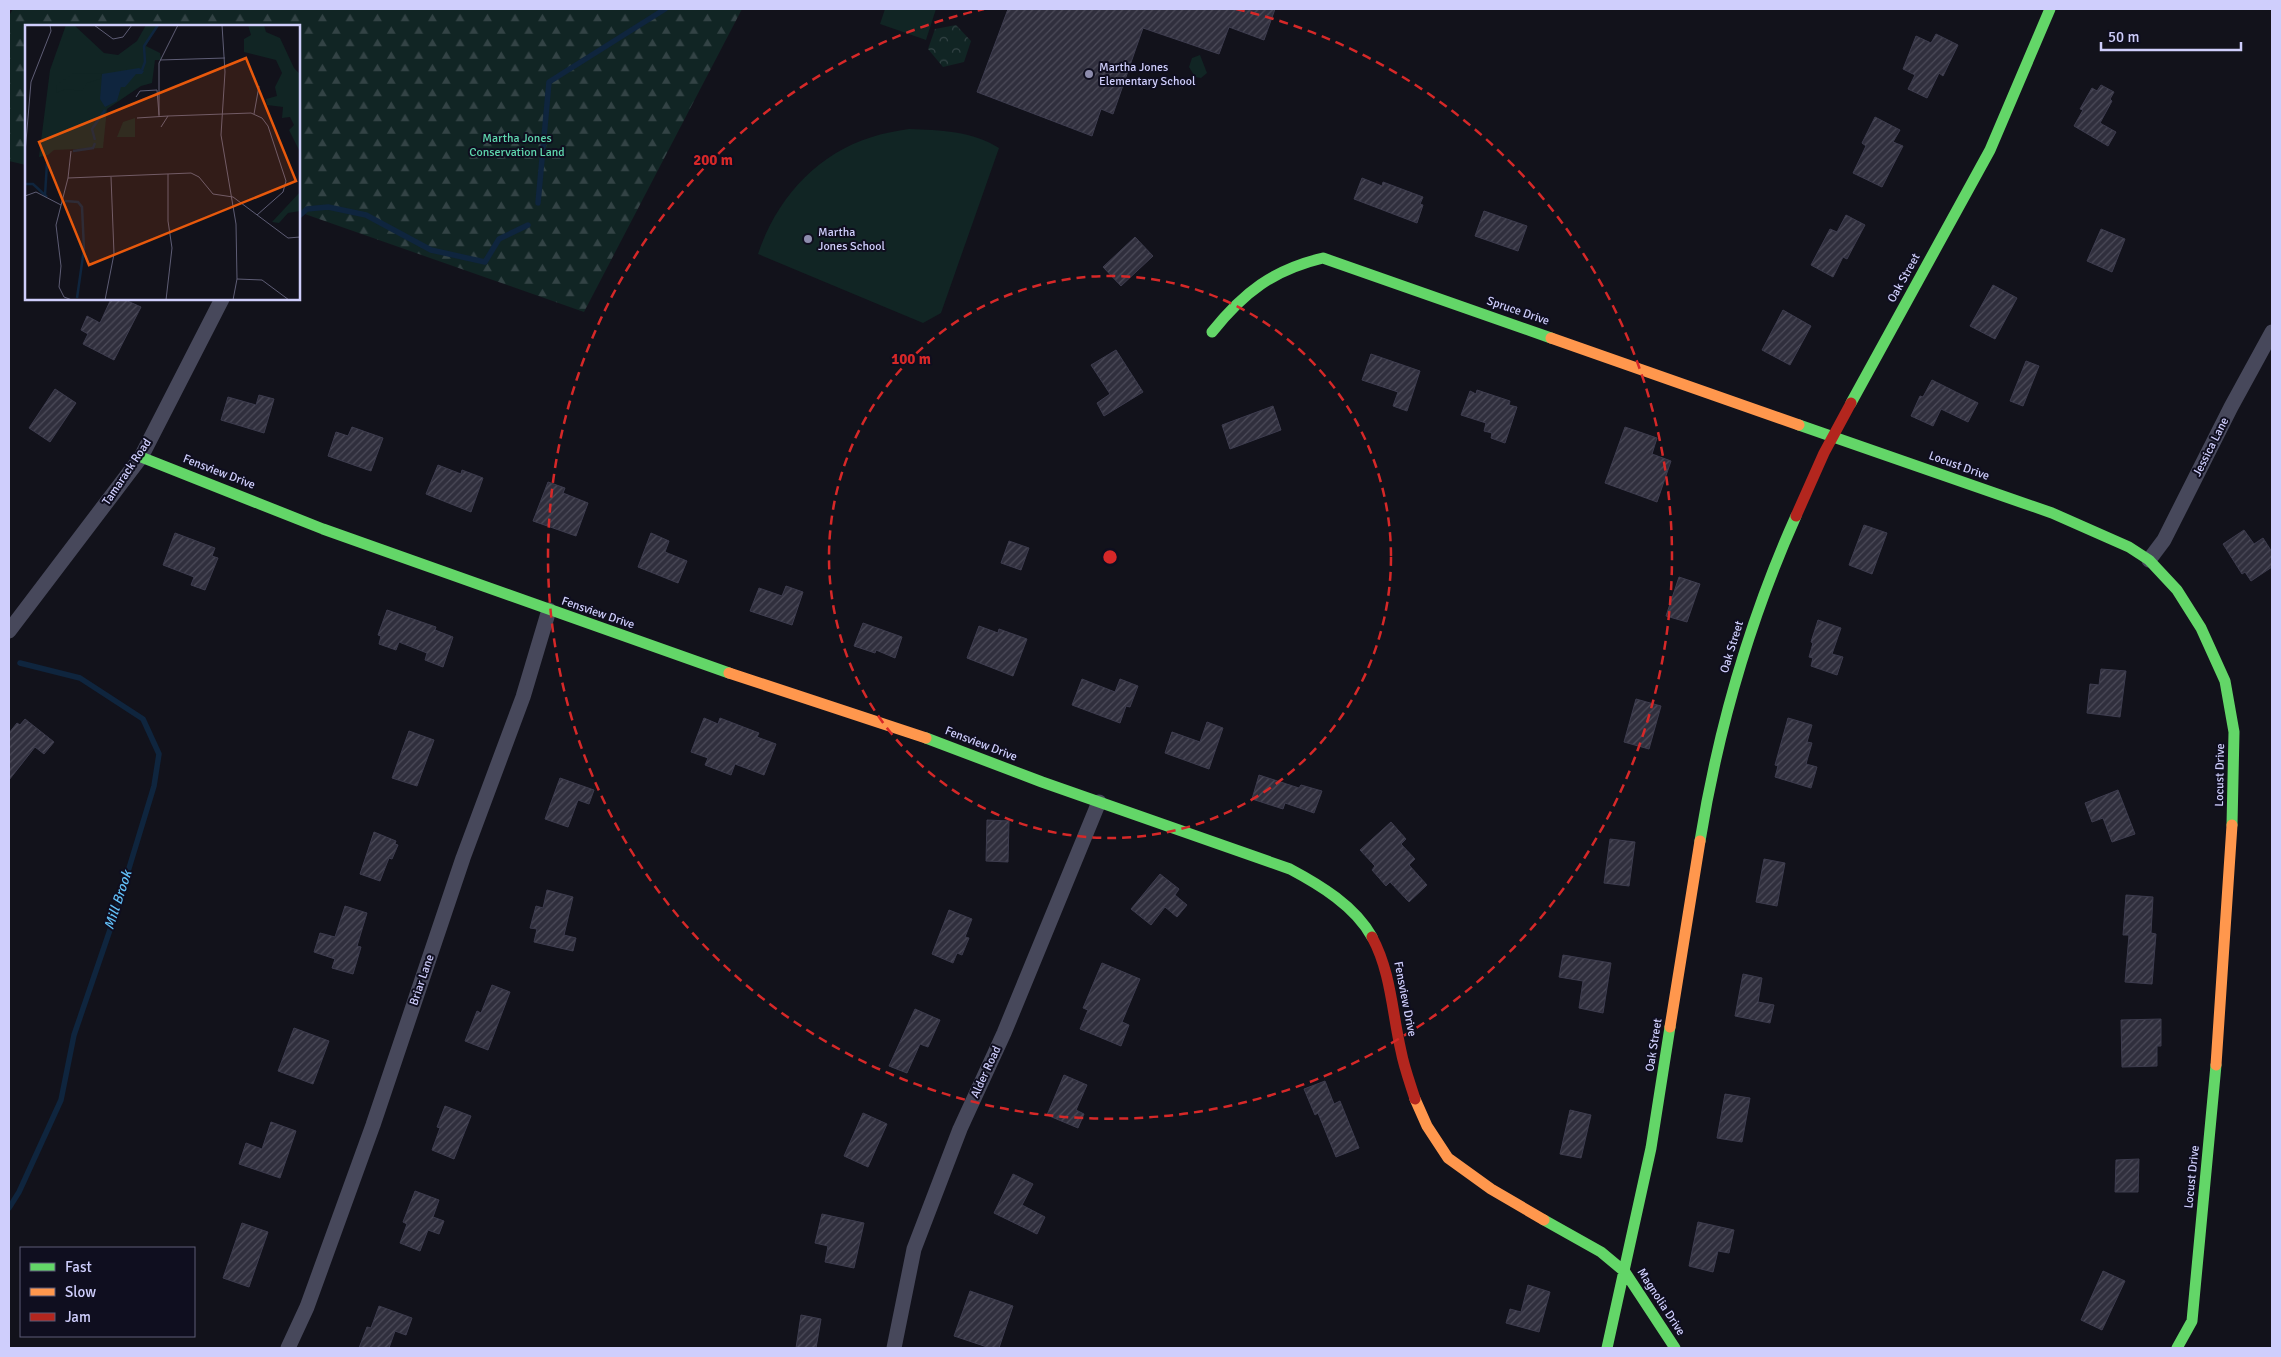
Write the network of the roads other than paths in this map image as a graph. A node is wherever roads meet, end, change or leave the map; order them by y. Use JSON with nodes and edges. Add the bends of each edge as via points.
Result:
{"nodes":[{"id":1,"x":2050,"y":9,"type":"edge"},
{"id":2,"x":221,"y":300,"type":"edge"},
{"id":3,"x":1212,"y":332,"type":"dead end"},
{"id":4,"x":2272,"y":332,"type":"edge"},
{"id":5,"x":1833,"y":436,"type":"junction"},
{"id":6,"x":141,"y":457,"type":"junction"},
{"id":7,"x":2149,"y":560,"type":"junction"},
{"id":8,"x":549,"y":610,"type":"junction"},
{"id":9,"x":9,"y":631,"type":"edge"},
{"id":10,"x":1099,"y":802,"type":"junction"},
{"id":11,"x":1624,"y":1272,"type":"junction"},
{"id":12,"x":288,"y":1348,"type":"edge"},
{"id":13,"x":894,"y":1348,"type":"edge"},
{"id":14,"x":1607,"y":1348,"type":"edge"},
{"id":15,"x":1675,"y":1348,"type":"edge"},
{"id":16,"x":2177,"y":1348,"type":"edge"}],
"edges":[{"from":1,"to":5,"type":"street","name":"Oak Street","via":[[1990,150]]},
{"from":2,"to":6,"type":"street","name":"Tamarack Road"},
{"from":3,"to":5,"type":"street","name":"Spruce Drive","via":[[1251,290],[1286,268],[1323,258]]},
{"from":4,"to":7,"type":"street","name":"Jessica Lane","via":[[2164,540]]},
{"from":5,"to":7,"type":"street","name":"Locust Drive","via":[[2052,514],[2117,540]]},
{"from":5,"to":11,"type":"street","name":"Oak Street","via":[[1788,534],[1753,624],[1714,760],[1651,1148]]},
{"from":6,"to":8,"type":"street","name":"Fensview Drive","via":[[323,529]]},
{"from":6,"to":9,"type":"street","name":"Tamarack Road"},
{"from":7,"to":16,"type":"street","name":"Locust Drive","via":[[2177,590],[2201,628],[2225,681],[2234,732],[2233,809],[2213,1114],[2192,1321]]},
{"from":8,"to":10,"type":"street","name":"Fensview Drive","via":[[739,677],[897,727]]},
{"from":8,"to":12,"type":"street","name":"Briar Lane","via":[[523,697],[463,858],[373,1125],[307,1307]]},
{"from":10,"to":11,"type":"street","name":"Fensview Drive","via":[[1290,869],[1317,883],[1364,922],[1381,953],[1401,1052],[1415,1098],[1426,1126],[1448,1158],[1491,1189],[1601,1252]]},
{"from":10,"to":13,"type":"street","name":"Alder Road","via":[[1004,1033],[960,1129],[914,1249]]},
{"from":11,"to":14,"type":"street","name":"Oak Street"},
{"from":11,"to":15,"type":"street","name":"Magnolia Drive"}]}
